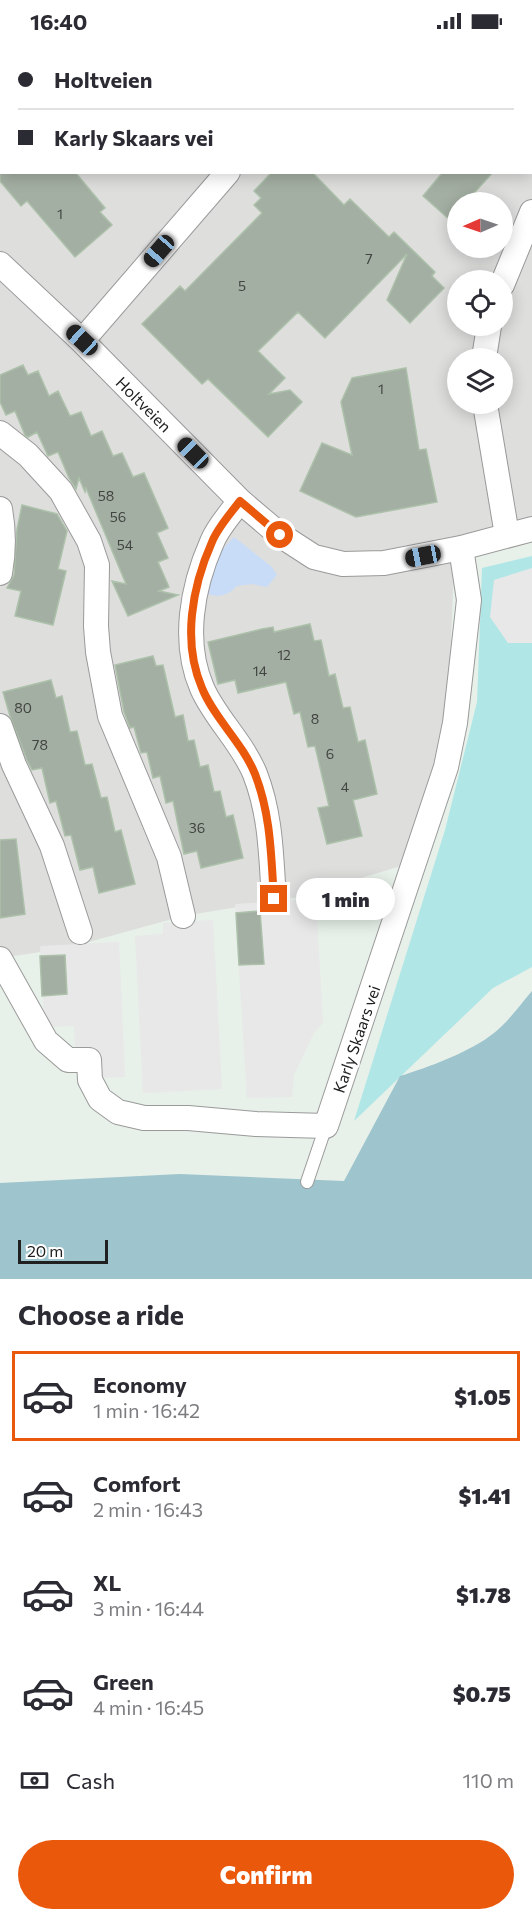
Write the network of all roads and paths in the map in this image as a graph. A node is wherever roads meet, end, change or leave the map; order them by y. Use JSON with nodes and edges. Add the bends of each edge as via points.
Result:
{"nodes":[{"id":1,"x":226,"y":174,"type":"edge"},
{"id":2,"x":532,"y":212,"type":"edge"},
{"id":3,"x":2,"y":269,"type":"edge"},
{"id":4,"x":508,"y":270,"type":"edge"},
{"id":5,"x":82,"y":340,"type":"junction"},
{"id":6,"x":487,"y":414,"type":"edge"},
{"id":7,"x":0,"y":433,"type":"edge"},
{"id":8,"x":240,"y":501,"type":"junction"},
{"id":9,"x":0,"y":509,"type":"edge"},
{"id":10,"x":532,"y":529,"type":"edge"},
{"id":11,"x":507,"y":535,"type":"junction"},
{"id":12,"x":461,"y":548,"type":"junction"},
{"id":13,"x":0,"y":573,"type":"edge"},
{"id":14,"x":0,"y":726,"type":"edge"},
{"id":15,"x":274,"y":899,"type":"dead end"},
{"id":16,"x":183,"y":916,"type":"dead end"},
{"id":17,"x":80,"y":932,"type":"dead end"},
{"id":18,"x":0,"y":959,"type":"edge"},
{"id":19,"x":326,"y":1126,"type":"junction"},
{"id":20,"x":307,"y":1182,"type":"dead end"}],
"edges":[{"from":1,"to":5,"type":"street"},
{"from":2,"to":4,"type":"street"},
{"from":3,"to":5,"type":"street","name":"Holtveien"},
{"from":5,"to":8,"type":"street","name":"Holtveien"},
{"from":6,"to":11,"type":"street"},
{"from":7,"to":16,"type":"street","via":[[28,455],[61,491],[89,541],[97,565],[97,644],[110,716],[169,857]]},
{"from":8,"to":12,"type":"street","name":"Holtveien","via":[[314,557],[342,564],[384,563]]},
{"from":8,"to":15,"type":"street","via":[[212,540],[195,590],[190,641],[202,688],[254,773],[269,820]]},
{"from":9,"to":13,"type":"street"},
{"from":10,"to":11,"type":"street","name":"Holtveien"},
{"from":11,"to":12,"type":"street","name":"Holtveien"},
{"from":12,"to":19,"type":"street","name":"Karly Skaars vei","via":[[469,600],[446,767]]},
{"from":14,"to":17,"type":"street","via":[[52,846]]},
{"from":18,"to":19,"type":"street","via":[[46,1041],[68,1060],[89,1060],[90,1080],[100,1099],[118,1112],[144,1118]]},
{"from":19,"to":20,"type":"lane"}]}
